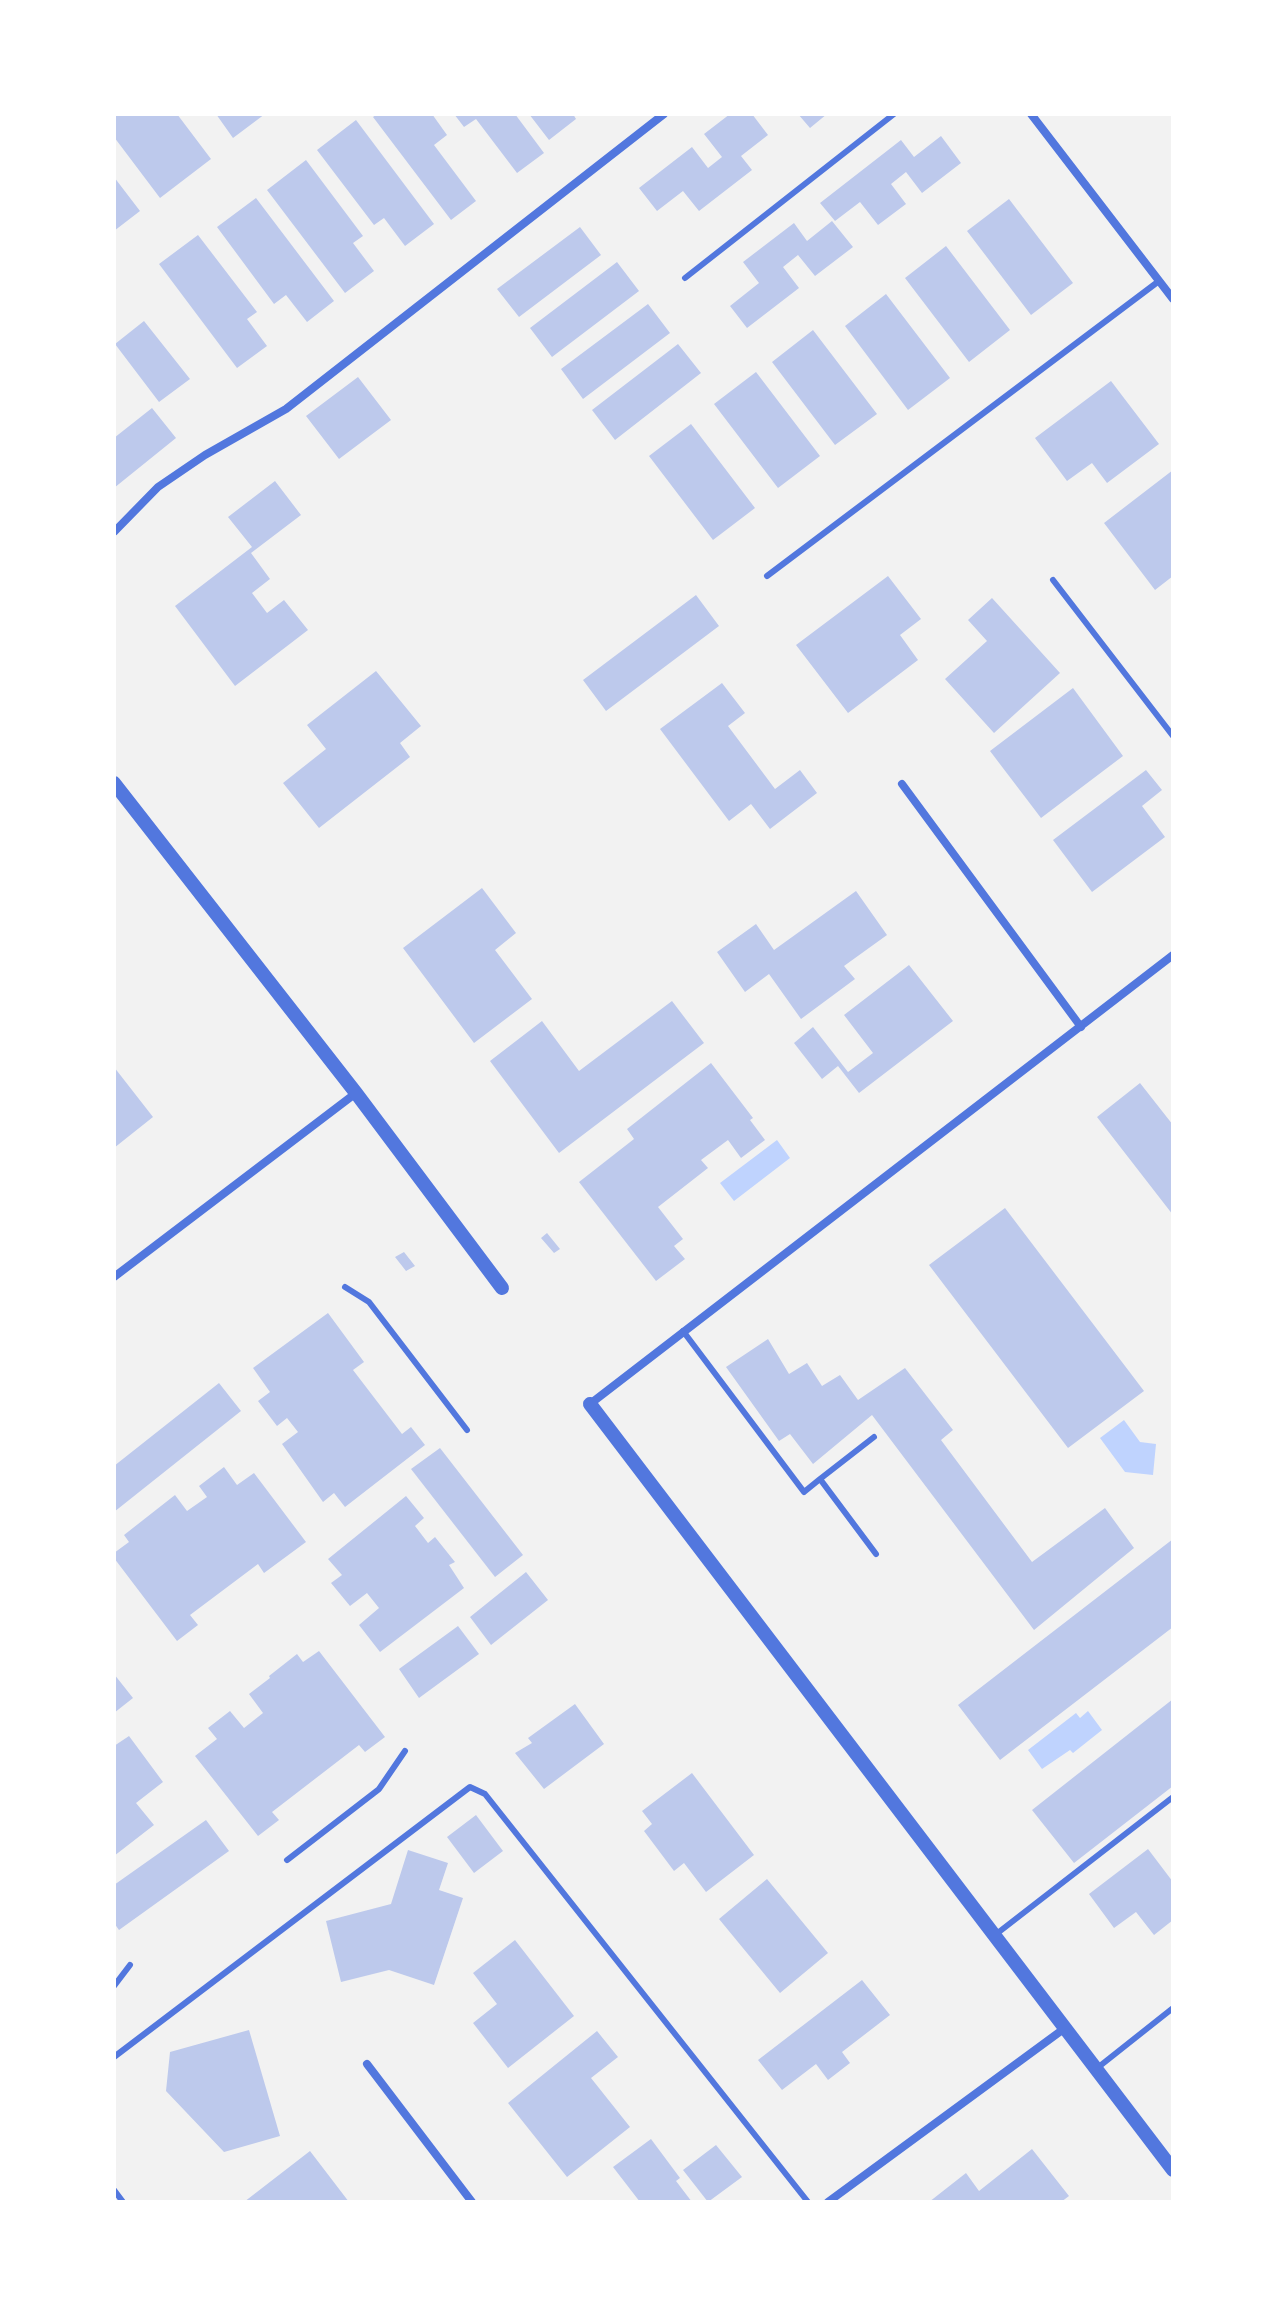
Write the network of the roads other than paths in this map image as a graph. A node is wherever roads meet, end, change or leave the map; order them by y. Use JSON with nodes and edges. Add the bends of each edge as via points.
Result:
{"nodes":[{"id":1,"x":664,"y":114,"type":"edge"},
{"id":2,"x":894,"y":114,"type":"edge"},
{"id":3,"x":1031,"y":114,"type":"edge"},
{"id":4,"x":685,"y":278,"type":"dead end"},
{"id":5,"x":1159,"y":281,"type":"junction"},
{"id":6,"x":1173,"y":299,"type":"edge"},
{"id":7,"x":114,"y":532,"type":"edge"},
{"id":8,"x":767,"y":576,"type":"dead end"},
{"id":9,"x":1053,"y":580,"type":"dead end"},
{"id":10,"x":1173,"y":736,"type":"edge"},
{"id":11,"x":114,"y":783,"type":"edge"},
{"id":12,"x":902,"y":784,"type":"dead end"},
{"id":13,"x":1173,"y":955,"type":"edge"},
{"id":14,"x":1081,"y":1027,"type":"junction"},
{"id":15,"x":356,"y":1093,"type":"junction"},
{"id":16,"x":114,"y":1277,"type":"edge"},
{"id":17,"x":345,"y":1287,"type":"dead end"},
{"id":18,"x":502,"y":1288,"type":"dead end"},
{"id":19,"x":683,"y":1331,"type":"junction"},
{"id":20,"x":590,"y":1404,"type":"joint"},
{"id":21,"x":467,"y":1430,"type":"dead end"},
{"id":22,"x":874,"y":1437,"type":"dead end"},
{"id":23,"x":820,"y":1479,"type":"junction"},
{"id":24,"x":876,"y":1554,"type":"dead end"},
{"id":25,"x":405,"y":1751,"type":"dead end"},
{"id":26,"x":1173,"y":1797,"type":"edge"},
{"id":27,"x":287,"y":1860,"type":"dead end"},
{"id":28,"x":995,"y":1935,"type":"junction"},
{"id":29,"x":130,"y":1965,"type":"dead end"},
{"id":30,"x":114,"y":1986,"type":"edge"},
{"id":31,"x":1173,"y":2008,"type":"edge"},
{"id":32,"x":1065,"y":2028,"type":"junction"},
{"id":33,"x":114,"y":2057,"type":"edge"},
{"id":34,"x":367,"y":2064,"type":"dead end"},
{"id":35,"x":1096,"y":2069,"type":"junction"},
{"id":36,"x":1173,"y":2170,"type":"edge"},
{"id":37,"x":114,"y":2190,"type":"edge"},
{"id":38,"x":123,"y":2202,"type":"edge"},
{"id":39,"x":472,"y":2202,"type":"edge"},
{"id":40,"x":808,"y":2202,"type":"edge"},
{"id":41,"x":828,"y":2202,"type":"edge"}],
"edges":[{"from":1,"to":7,"type":"street","via":[[286,409],[158,487]]},
{"from":2,"to":4,"type":"lane"},
{"from":3,"to":5,"type":"street"},
{"from":5,"to":6,"type":"street"},
{"from":5,"to":8,"type":"lane"},
{"from":9,"to":10,"type":"lane"},
{"from":11,"to":15,"type":"street"},
{"from":12,"to":14,"type":"street"},
{"from":13,"to":14,"type":"street"},
{"from":14,"to":19,"type":"street"},
{"from":15,"to":16,"type":"street"},
{"from":15,"to":18,"type":"street"},
{"from":17,"to":21,"type":"lane","via":[[369,1302]]},
{"from":19,"to":20,"type":"street"},
{"from":19,"to":23,"type":"lane","via":[[804,1492]]},
{"from":20,"to":28,"type":"street"},
{"from":22,"to":23,"type":"lane"},
{"from":23,"to":24,"type":"lane"},
{"from":25,"to":27,"type":"lane","via":[[379,1789]]},
{"from":26,"to":28,"type":"lane"},
{"from":28,"to":32,"type":"street"},
{"from":29,"to":30,"type":"lane"},
{"from":31,"to":35,"type":"lane"},
{"from":32,"to":35,"type":"street"},
{"from":32,"to":41,"type":"street"},
{"from":33,"to":40,"type":"lane","via":[[470,1787],[485,1794]]},
{"from":34,"to":39,"type":"street"},
{"from":35,"to":36,"type":"street"},
{"from":37,"to":38,"type":"lane"}]}
